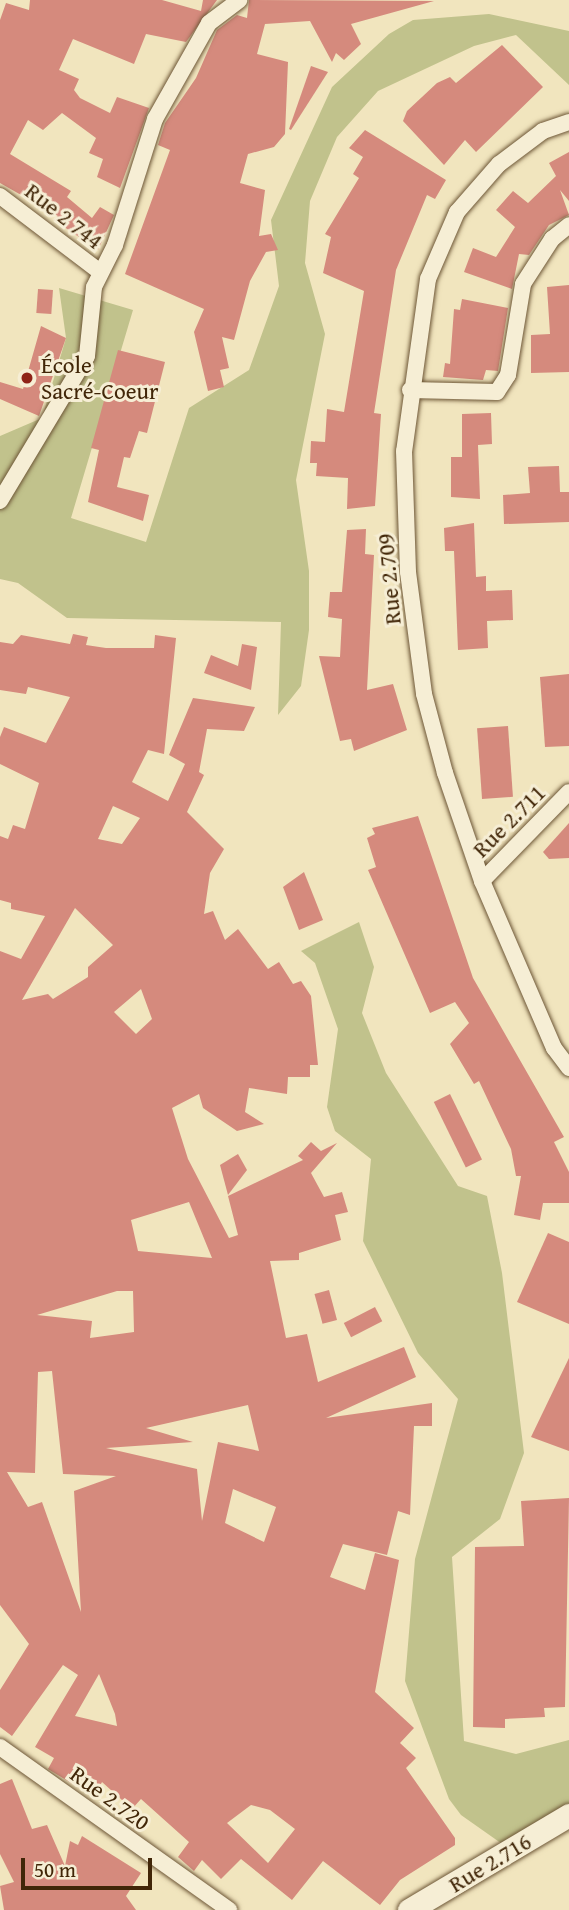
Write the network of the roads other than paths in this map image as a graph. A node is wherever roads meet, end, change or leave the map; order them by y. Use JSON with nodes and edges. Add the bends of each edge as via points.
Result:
{"nodes":[{"id":1,"x":239,"y":0,"type":"edge"},
{"id":2,"x":569,"y":122,"type":"edge"},
{"id":3,"x":0,"y":196,"type":"edge"},
{"id":4,"x":569,"y":225,"type":"edge"},
{"id":5,"x":100,"y":272,"type":"junction"},
{"id":6,"x":410,"y":390,"type":"junction"},
{"id":7,"x":0,"y":501,"type":"edge"},
{"id":8,"x":569,"y":792,"type":"edge"},
{"id":9,"x":482,"y":881,"type":"junction"},
{"id":10,"x":569,"y":1068,"type":"edge"},
{"id":11,"x":0,"y":1746,"type":"edge"},
{"id":12,"x":569,"y":1815,"type":"edge"},
{"id":13,"x":229,"y":1910,"type":"edge"},
{"id":14,"x":409,"y":1910,"type":"edge"}],
"edges":[{"from":1,"to":5,"type":"street","via":[[209,23],[155,119],[115,245]]},
{"from":2,"to":6,"type":"street","name":"Rue 2.709","via":[[543,131],[499,163],[457,212],[428,279]]},
{"from":3,"to":5,"type":"street","name":"Rue 2 744"},
{"from":4,"to":6,"type":"street","via":[[552,239],[523,284],[508,375],[497,393]]},
{"from":5,"to":7,"type":"street","via":[[87,356]]},
{"from":6,"to":9,"type":"street","name":"Rue 2.709","via":[[404,452],[408,572],[424,694]]},
{"from":8,"to":9,"type":"street","name":"Rue 2.711"},
{"from":9,"to":10,"type":"street","name":"Rue 2.709","via":[[554,1048]]},
{"from":11,"to":13,"type":"street","name":"Rue 2.720"},
{"from":12,"to":14,"type":"main road","name":"Rue 2.716"}]}
